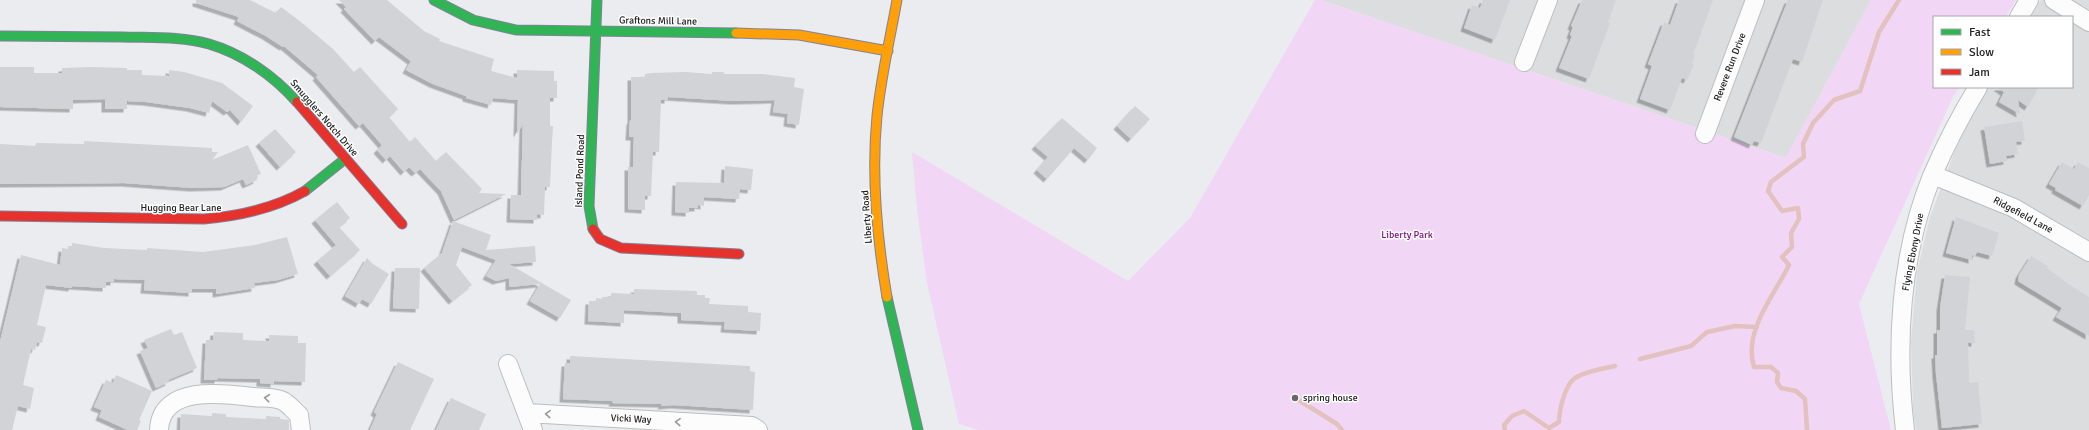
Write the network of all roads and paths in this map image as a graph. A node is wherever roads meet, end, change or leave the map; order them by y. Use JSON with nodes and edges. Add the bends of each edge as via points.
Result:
{"nodes":[{"id":1,"x":434,"y":0,"type":"edge"},
{"id":2,"x":597,"y":0,"type":"edge"},
{"id":3,"x":897,"y":0,"type":"edge"},
{"id":4,"x":1548,"y":0,"type":"edge"},
{"id":5,"x":1755,"y":0,"type":"edge"},
{"id":6,"x":2030,"y":0,"type":"edge"},
{"id":7,"x":2054,"y":0,"type":"edge"},
{"id":8,"x":2020,"y":16,"type":"edge"},
{"id":9,"x":2089,"y":22,"type":"edge"},
{"id":10,"x":596,"y":31,"type":"junction"},
{"id":11,"x":0,"y":36,"type":"edge"},
{"id":12,"x":888,"y":51,"type":"junction"},
{"id":13,"x":1524,"y":62,"type":"dead end"},
{"id":14,"x":1977,"y":88,"type":"edge"},
{"id":15,"x":1704,"y":134,"type":"dead end"},
{"id":16,"x":345,"y":159,"type":"junction"},
{"id":17,"x":1933,"y":175,"type":"junction"},
{"id":18,"x":0,"y":216,"type":"edge"},
{"id":19,"x":402,"y":224,"type":"dead end"},
{"id":20,"x":2089,"y":252,"type":"edge"},
{"id":21,"x":738,"y":254,"type":"dead end"},
{"id":22,"x":508,"y":364,"type":"dead end"},
{"id":23,"x":527,"y":413,"type":"junction"},
{"id":24,"x":159,"y":430,"type":"edge"},
{"id":25,"x":301,"y":430,"type":"edge"},
{"id":26,"x":533,"y":430,"type":"edge"},
{"id":27,"x":758,"y":430,"type":"edge"},
{"id":28,"x":918,"y":430,"type":"edge"},
{"id":29,"x":1904,"y":430,"type":"edge"}],
"edges":[{"from":1,"to":10,"type":"street","name":"Graftons Mill Lane","via":[[454,13],[486,24],[522,30]]},
{"from":2,"to":10,"type":"street","name":"Island Pond Road"},
{"from":3,"to":12,"type":"street","name":"Liberty Road"},
{"from":4,"to":13,"type":"street"},
{"from":5,"to":15,"type":"street","name":"Revere Run Drive"},
{"from":6,"to":8,"type":"street"},
{"from":7,"to":9,"type":"street"},
{"from":10,"to":12,"type":"street","name":"Graftons Mill Lane","via":[[760,33],[799,36]]},
{"from":10,"to":21,"type":"street","name":"Island Pond Road","via":[[589,206],[594,234],[604,243],[621,248]]},
{"from":11,"to":16,"type":"street","name":"Smugglers Notch Drive","via":[[169,38],[208,44],[239,56],[263,70],[285,89]]},
{"from":12,"to":28,"type":"street","name":"Liberty Road","via":[[877,117],[876,211],[887,298]]},
{"from":14,"to":17,"type":"street","name":"Flying Ebony Drive"},
{"from":16,"to":18,"type":"street","name":"Hugging Bear Lane","via":[[295,196],[262,210],[218,220]]},
{"from":16,"to":19,"type":"street","name":"Smugglers Notch Drive"},
{"from":17,"to":20,"type":"street","name":"Ridgefield Lane","via":[[2014,208]]},
{"from":17,"to":29,"type":"street","name":"Flying Ebony Drive","via":[[1918,221],[1903,303],[1900,350]]},
{"from":22,"to":23,"type":"street"},
{"from":23,"to":26,"type":"street"},
{"from":27,"to":23,"type":"street","name":"Vicki Way","one_way":true,"via":[[752,426]]},
{"from":25,"to":24,"type":"street","one_way":true,"via":[[299,415],[282,400],[221,393],[192,395],[171,404],[160,419]]}]}
